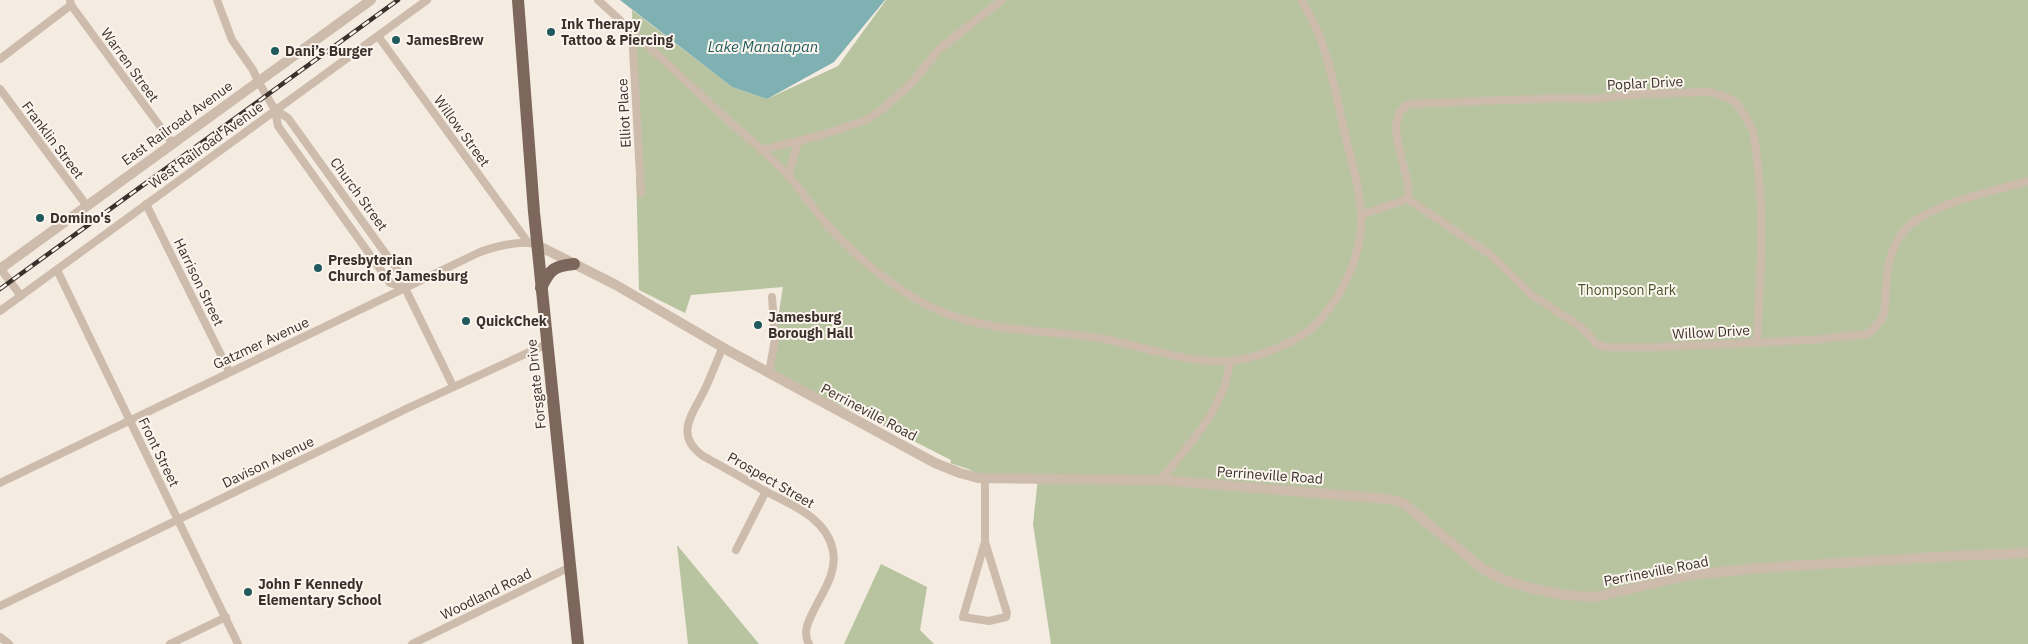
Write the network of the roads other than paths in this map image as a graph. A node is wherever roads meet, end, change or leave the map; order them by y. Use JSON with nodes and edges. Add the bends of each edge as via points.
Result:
{"nodes":[{"id":1,"x":217,"y":0,"type":"edge"},
{"id":2,"x":371,"y":0,"type":"edge"},
{"id":3,"x":428,"y":0,"type":"edge"},
{"id":4,"x":518,"y":0,"type":"edge"},
{"id":5,"x":598,"y":0,"type":"edge"},
{"id":6,"x":1002,"y":0,"type":"edge"},
{"id":7,"x":1301,"y":0,"type":"edge"},
{"id":8,"x":71,"y":3,"type":"edge"},
{"id":9,"x":632,"y":31,"type":"junction"},
{"id":10,"x":378,"y":36,"type":"junction"},
{"id":11,"x":0,"y":59,"type":"edge"},
{"id":12,"x":258,"y":82,"type":"junction"},
{"id":13,"x":0,"y":89,"type":"edge"},
{"id":14,"x":275,"y":110,"type":"junction"},
{"id":15,"x":798,"y":142,"type":"junction"},
{"id":16,"x":173,"y":144,"type":"junction"},
{"id":17,"x":761,"y":150,"type":"junction"},
{"id":18,"x":788,"y":176,"type":"junction"},
{"id":19,"x":2028,"y":181,"type":"edge"},
{"id":20,"x":641,"y":193,"type":"dead end"},
{"id":21,"x":1408,"y":199,"type":"junction"},
{"id":22,"x":146,"y":204,"type":"junction"},
{"id":23,"x":87,"y":206,"type":"junction"},
{"id":24,"x":1361,"y":214,"type":"junction"},
{"id":25,"x":532,"y":243,"type":"junction"},
{"id":26,"x":574,"y":264,"type":"junction"},
{"id":27,"x":0,"y":269,"type":"edge"},
{"id":28,"x":57,"y":270,"type":"junction"},
{"id":29,"x":405,"y":288,"type":"junction"},
{"id":30,"x":542,"y":288,"type":"junction"},
{"id":31,"x":21,"y":296,"type":"junction"},
{"id":32,"x":772,"y":297,"type":"dead end"},
{"id":33,"x":0,"y":311,"type":"edge"},
{"id":34,"x":1757,"y":342,"type":"junction"},
{"id":35,"x":547,"y":344,"type":"junction"},
{"id":36,"x":722,"y":348,"type":"junction"},
{"id":37,"x":1231,"y":361,"type":"junction"},
{"id":38,"x":229,"y":371,"type":"junction"},
{"id":39,"x":769,"y":373,"type":"junction"},
{"id":40,"x":453,"y":386,"type":"junction"},
{"id":41,"x":129,"y":420,"type":"junction"},
{"id":42,"x":985,"y":478,"type":"junction"},
{"id":43,"x":1161,"y":480,"type":"junction"},
{"id":44,"x":0,"y":483,"type":"edge"},
{"id":45,"x":766,"y":491,"type":"junction"},
{"id":46,"x":179,"y":520,"type":"junction"},
{"id":47,"x":985,"y":542,"type":"junction"},
{"id":48,"x":736,"y":550,"type":"dead end"},
{"id":49,"x":2028,"y":553,"type":"edge"},
{"id":50,"x":570,"y":567,"type":"junction"},
{"id":51,"x":0,"y":606,"type":"edge"},
{"id":52,"x":226,"y":617,"type":"junction"},
{"id":53,"x":0,"y":637,"type":"edge"},
{"id":54,"x":9,"y":644,"type":"edge"},
{"id":55,"x":170,"y":644,"type":"edge"},
{"id":56,"x":238,"y":644,"type":"edge"},
{"id":57,"x":412,"y":644,"type":"edge"},
{"id":58,"x":578,"y":644,"type":"edge"},
{"id":59,"x":809,"y":644,"type":"edge"}],
"edges":[{"from":1,"to":12,"type":"street","name":"Church Street","via":[[232,40]]},
{"from":2,"to":12,"type":"street","name":"East Railroad Avenue"},
{"from":3,"to":10,"type":"street","name":"West Railroad Avenue"},
{"from":4,"to":25,"type":"main road","name":"Forsgate Drive"},
{"from":5,"to":9,"type":"street"},
{"from":6,"to":15,"type":"street","via":[[938,50],[914,82],[880,111],[859,123]]},
{"from":7,"to":24,"type":"street","via":[[1311,15],[1323,46]]},
{"from":8,"to":11,"type":"street"},
{"from":8,"to":16,"type":"street","name":"Warren Street"},
{"from":9,"to":17,"type":"street"},
{"from":9,"to":20,"type":"street","name":"Elliot Place"},
{"from":10,"to":14,"type":"street","name":"West Railroad Avenue"},
{"from":10,"to":25,"type":"street","name":"Willow Street"},
{"from":12,"to":14,"type":"street","name":"Church Street"},
{"from":12,"to":16,"type":"street","name":"East Railroad Avenue"},
{"from":13,"to":23,"type":"street","name":"Franklin Street"},
{"from":14,"to":22,"type":"street","name":"West Railroad Avenue"},
{"from":14,"to":29,"type":"street","name":"Church Street","via":[[288,118],[401,275]]},
{"from":14,"to":29,"type":"street","name":"Church Street","via":[[278,126],[373,261],[390,283]]},
{"from":15,"to":17,"type":"street"},
{"from":15,"to":18,"type":"street"},
{"from":16,"to":23,"type":"street","name":"East Railroad Avenue"},
{"from":17,"to":18,"type":"street"},
{"from":18,"to":37,"type":"street","via":[[846,245],[895,284],[938,310],[995,328],[1071,334],[1175,355]]},
{"from":19,"to":34,"type":"street","name":"Willow Drive","via":[[1938,209],[1910,225],[1900,236],[1889,262],[1884,314],[1867,334]]},
{"from":21,"to":24,"type":"street"},
{"from":21,"to":34,"type":"street","name":"Willow Drive","via":[[1490,255],[1532,295],[1604,347]]},
{"from":21,"to":34,"type":"street","name":"Poplar Drive","via":[[1396,125],[1400,111],[1409,104],[1709,92],[1727,97],[1744,114],[1753,131],[1757,157],[1761,259]]},
{"from":22,"to":28,"type":"street","name":"West Railroad Avenue"},
{"from":22,"to":38,"type":"street","name":"Harrison Street"},
{"from":23,"to":27,"type":"street","name":"East Railroad Avenue"},
{"from":24,"to":37,"type":"street","via":[[1354,261],[1344,284],[1320,321],[1282,348]]},
{"from":25,"to":26,"type":"street","name":"Perrineville Road"},
{"from":25,"to":29,"type":"street","name":"Gatzmer Avenue","via":[[486,250]]},
{"from":25,"to":30,"type":"main road","name":"Forsgate Drive"},
{"from":26,"to":30,"type":"main road","via":[[548,273]]},
{"from":26,"to":36,"type":"street","name":"Perrineville Road"},
{"from":27,"to":31,"type":"street"},
{"from":28,"to":31,"type":"street","name":"West Railroad Avenue"},
{"from":28,"to":41,"type":"street","name":"Front Street"},
{"from":29,"to":38,"type":"street","name":"Gatzmer Avenue"},
{"from":29,"to":40,"type":"street"},
{"from":30,"to":35,"type":"main road","name":"Forsgate Drive"},
{"from":31,"to":33,"type":"street","name":"West Railroad Avenue"},
{"from":32,"to":39,"type":"street","via":[[775,339]]},
{"from":35,"to":40,"type":"street","name":"Davison Avenue"},
{"from":35,"to":50,"type":"main road","name":"Forsgate Drive"},
{"from":36,"to":39,"type":"street","name":"Perrineville Road"},
{"from":36,"to":45,"type":"street","name":"Prospect Street","via":[[687,424],[687,438],[703,456]]},
{"from":37,"to":43,"type":"street","via":[[1215,406],[1200,431]]},
{"from":38,"to":41,"type":"street","name":"Gatzmer Avenue"},
{"from":39,"to":42,"type":"street","name":"Perrineville Road","via":[[935,463]]},
{"from":40,"to":46,"type":"street","name":"Davison Avenue"},
{"from":41,"to":44,"type":"street","name":"Gatzmer Avenue"},
{"from":41,"to":46,"type":"street","name":"Front Street"},
{"from":42,"to":43,"type":"street","name":"Perrineville Road"},
{"from":42,"to":47,"type":"street"},
{"from":43,"to":49,"type":"street","name":"Perrineville Road","via":[[1367,496],[1403,503],[1483,569],[1504,580],[1564,595],[1595,597],[1690,575],[1749,569]]},
{"from":45,"to":48,"type":"street"},
{"from":45,"to":59,"type":"street","name":"Prospect Street","via":[[804,512],[830,540],[833,566],[807,625],[805,636]]},
{"from":46,"to":51,"type":"street","name":"Davison Avenue"},
{"from":46,"to":52,"type":"street","name":"Front Street"},
{"from":47,"to":47,"type":"street","via":[[963,617],[989,621],[1007,613]]},
{"from":50,"to":57,"type":"street","name":"Woodland Road"},
{"from":50,"to":58,"type":"main road","name":"Forsgate Drive"},
{"from":52,"to":55,"type":"street"},
{"from":52,"to":56,"type":"street","name":"Front Street"},
{"from":53,"to":54,"type":"street"}]}
